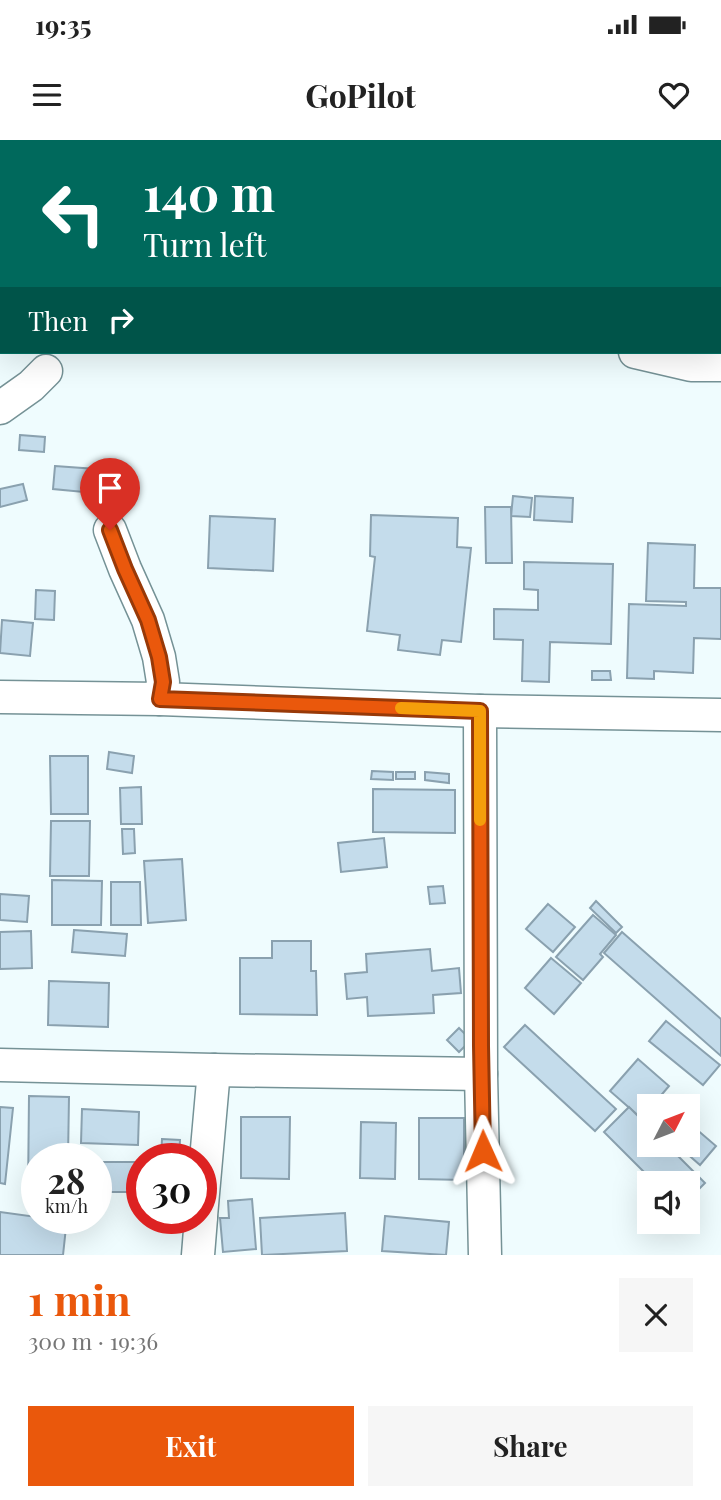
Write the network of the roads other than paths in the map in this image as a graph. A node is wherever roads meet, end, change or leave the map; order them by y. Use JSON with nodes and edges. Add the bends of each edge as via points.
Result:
{"nodes":[{"id":1,"x":644,"y":354,"type":"edge"},
{"id":2,"x":721,"y":365,"type":"edge"},
{"id":3,"x":46,"y":371,"type":"dead end"},
{"id":4,"x":0,"y":408,"type":"edge"},
{"id":5,"x":110,"y":530,"type":"dead end"},
{"id":6,"x":0,"y":697,"type":"edge"},
{"id":7,"x":160,"y":699,"type":"junction"},
{"id":8,"x":480,"y":711,"type":"junction"},
{"id":9,"x":721,"y":715,"type":"edge"},
{"id":10,"x":0,"y":1065,"type":"edge"},
{"id":11,"x":214,"y":1070,"type":"junction"},
{"id":12,"x":481,"y":1073,"type":"junction"},
{"id":13,"x":208,"y":1143,"type":"edge"},
{"id":14,"x":200,"y":1234,"type":"edge"},
{"id":15,"x":198,"y":1255,"type":"edge"},
{"id":16,"x":485,"y":1255,"type":"edge"}],
"edges":[{"from":1,"to":2,"type":"street","via":[[691,365]]},
{"from":3,"to":4,"type":"street"},
{"from":5,"to":7,"type":"street","via":[[159,657]]},
{"from":6,"to":7,"type":"street"},
{"from":7,"to":8,"type":"street"},
{"from":8,"to":9,"type":"street"},
{"from":8,"to":12,"type":"street"},
{"from":10,"to":11,"type":"street"},
{"from":11,"to":12,"type":"street"},
{"from":11,"to":13,"type":"street"},
{"from":12,"to":16,"type":"street"},
{"from":14,"to":15,"type":"street"}]}
